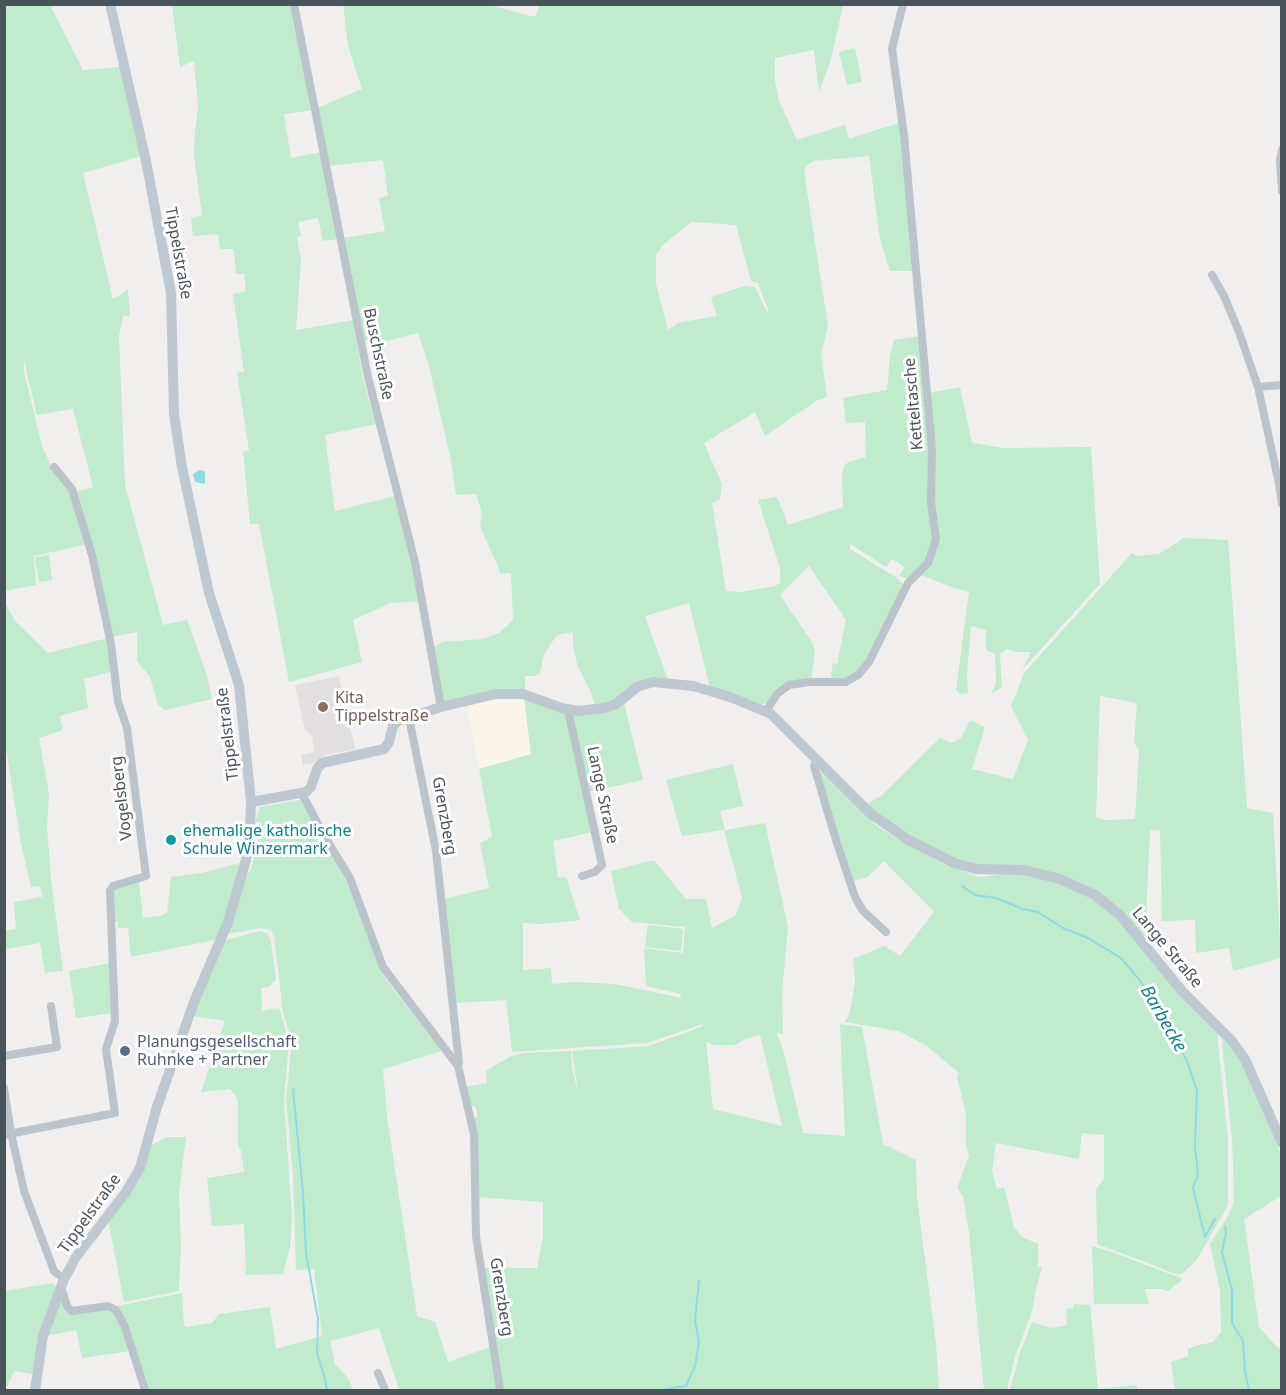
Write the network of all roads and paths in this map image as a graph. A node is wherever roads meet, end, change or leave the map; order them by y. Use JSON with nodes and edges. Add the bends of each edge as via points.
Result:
{"nodes":[{"id":1,"x":110,"y":4,"type":"edge"},
{"id":2,"x":294,"y":4,"type":"edge"},
{"id":3,"x":903,"y":4,"type":"edge"},
{"id":4,"x":1281,"y":150,"type":"edge"},
{"id":5,"x":1281,"y":191,"type":"edge"},
{"id":6,"x":1212,"y":275,"type":"dead end"},
{"id":7,"x":1281,"y":385,"type":"edge"},
{"id":8,"x":1258,"y":387,"type":"junction"},
{"id":9,"x":54,"y":467,"type":"dead end"},
{"id":10,"x":1281,"y":504,"type":"edge"},
{"id":11,"x":441,"y":707,"type":"junction"},
{"id":12,"x":568,"y":710,"type":"junction"},
{"id":13,"x":766,"y":711,"type":"junction"},
{"id":14,"x":410,"y":718,"type":"junction"},
{"id":15,"x":818,"y":759,"type":"junction"},
{"id":16,"x":302,"y":794,"type":"junction"},
{"id":17,"x":251,"y":802,"type":"junction"},
{"id":18,"x":582,"y":876,"type":"dead end"},
{"id":19,"x":886,"y":932,"type":"dead end"},
{"id":20,"x":51,"y":1006,"type":"dead end"},
{"id":21,"x":4,"y":1056,"type":"edge"},
{"id":22,"x":458,"y":1066,"type":"junction"},
{"id":23,"x":4,"y":1088,"type":"edge"},
{"id":24,"x":8,"y":1134,"type":"edge"},
{"id":25,"x":1281,"y":1143,"type":"edge"},
{"id":26,"x":63,"y":1283,"type":"junction"},
{"id":27,"x":378,"y":1373,"type":"dead end"},
{"id":28,"x":35,"y":1390,"type":"edge"},
{"id":29,"x":145,"y":1390,"type":"edge"},
{"id":30,"x":385,"y":1390,"type":"edge"},
{"id":31,"x":500,"y":1390,"type":"edge"}],
"edges":[{"from":1,"to":17,"type":"street","name":"Tippelstraße","via":[[167,268],[174,414],[182,466],[209,593],[239,685]]},
{"from":2,"to":11,"type":"street","name":"Buschstraße","via":[[368,377],[415,562]]},
{"from":3,"to":13,"type":"street","name":"Ketteltasche","via":[[892,49],[904,135],[932,449],[935,541],[928,563],[908,583],[869,662],[858,675],[846,682],[789,686],[777,694]]},
{"from":4,"to":5,"type":"street"},
{"from":6,"to":8,"type":"street","via":[[1239,332]]},
{"from":7,"to":8,"type":"street"},
{"from":8,"to":10,"type":"street"},
{"from":9,"to":24,"type":"street","name":"Vogelsberg","via":[[75,497],[107,621],[118,702],[127,728],[146,876],[113,886],[110,891],[115,1021],[106,1049],[115,1113]]},
{"from":11,"to":12,"type":"street","name":"Lange Straße","via":[[516,693]]},
{"from":11,"to":14,"type":"street","name":"Lange Straße"},
{"from":12,"to":13,"type":"street","name":"Lange Straße","via":[[610,706],[637,687],[653,682],[707,690]]},
{"from":12,"to":18,"type":"street","name":"Lange Straße","via":[[602,865]]},
{"from":13,"to":15,"type":"street","name":"Lange Straße"},
{"from":14,"to":16,"type":"street","via":[[394,724],[384,749],[322,763],[311,787]]},
{"from":14,"to":22,"type":"street","name":"Grenzberg","via":[[436,851]]},
{"from":15,"to":19,"type":"street","via":[[814,766],[855,897]]},
{"from":15,"to":25,"type":"street","name":"Lange Straße","via":[[880,822],[937,855],[976,869],[1024,870],[1060,879],[1095,895],[1120,915],[1245,1059]]},
{"from":16,"to":17,"type":"street"},
{"from":16,"to":22,"type":"street","name":"Grenzberg","via":[[350,878],[383,967]]},
{"from":17,"to":26,"type":"street","name":"Tippelstraße","via":[[248,850],[228,922],[194,1002],[140,1168],[76,1257]]},
{"from":20,"to":21,"type":"street","via":[[57,1047]]},
{"from":22,"to":31,"type":"street","name":"Grenzberg","via":[[474,1134],[476,1236]]},
{"from":23,"to":24,"type":"street"},
{"from":24,"to":26,"type":"street","via":[[24,1191],[54,1270]]},
{"from":26,"to":28,"type":"street","name":"Tippelstraße","via":[[43,1336]]},
{"from":26,"to":29,"type":"street","via":[[67,1306],[72,1311],[108,1306],[116,1310]]},
{"from":27,"to":30,"type":"street"}]}
